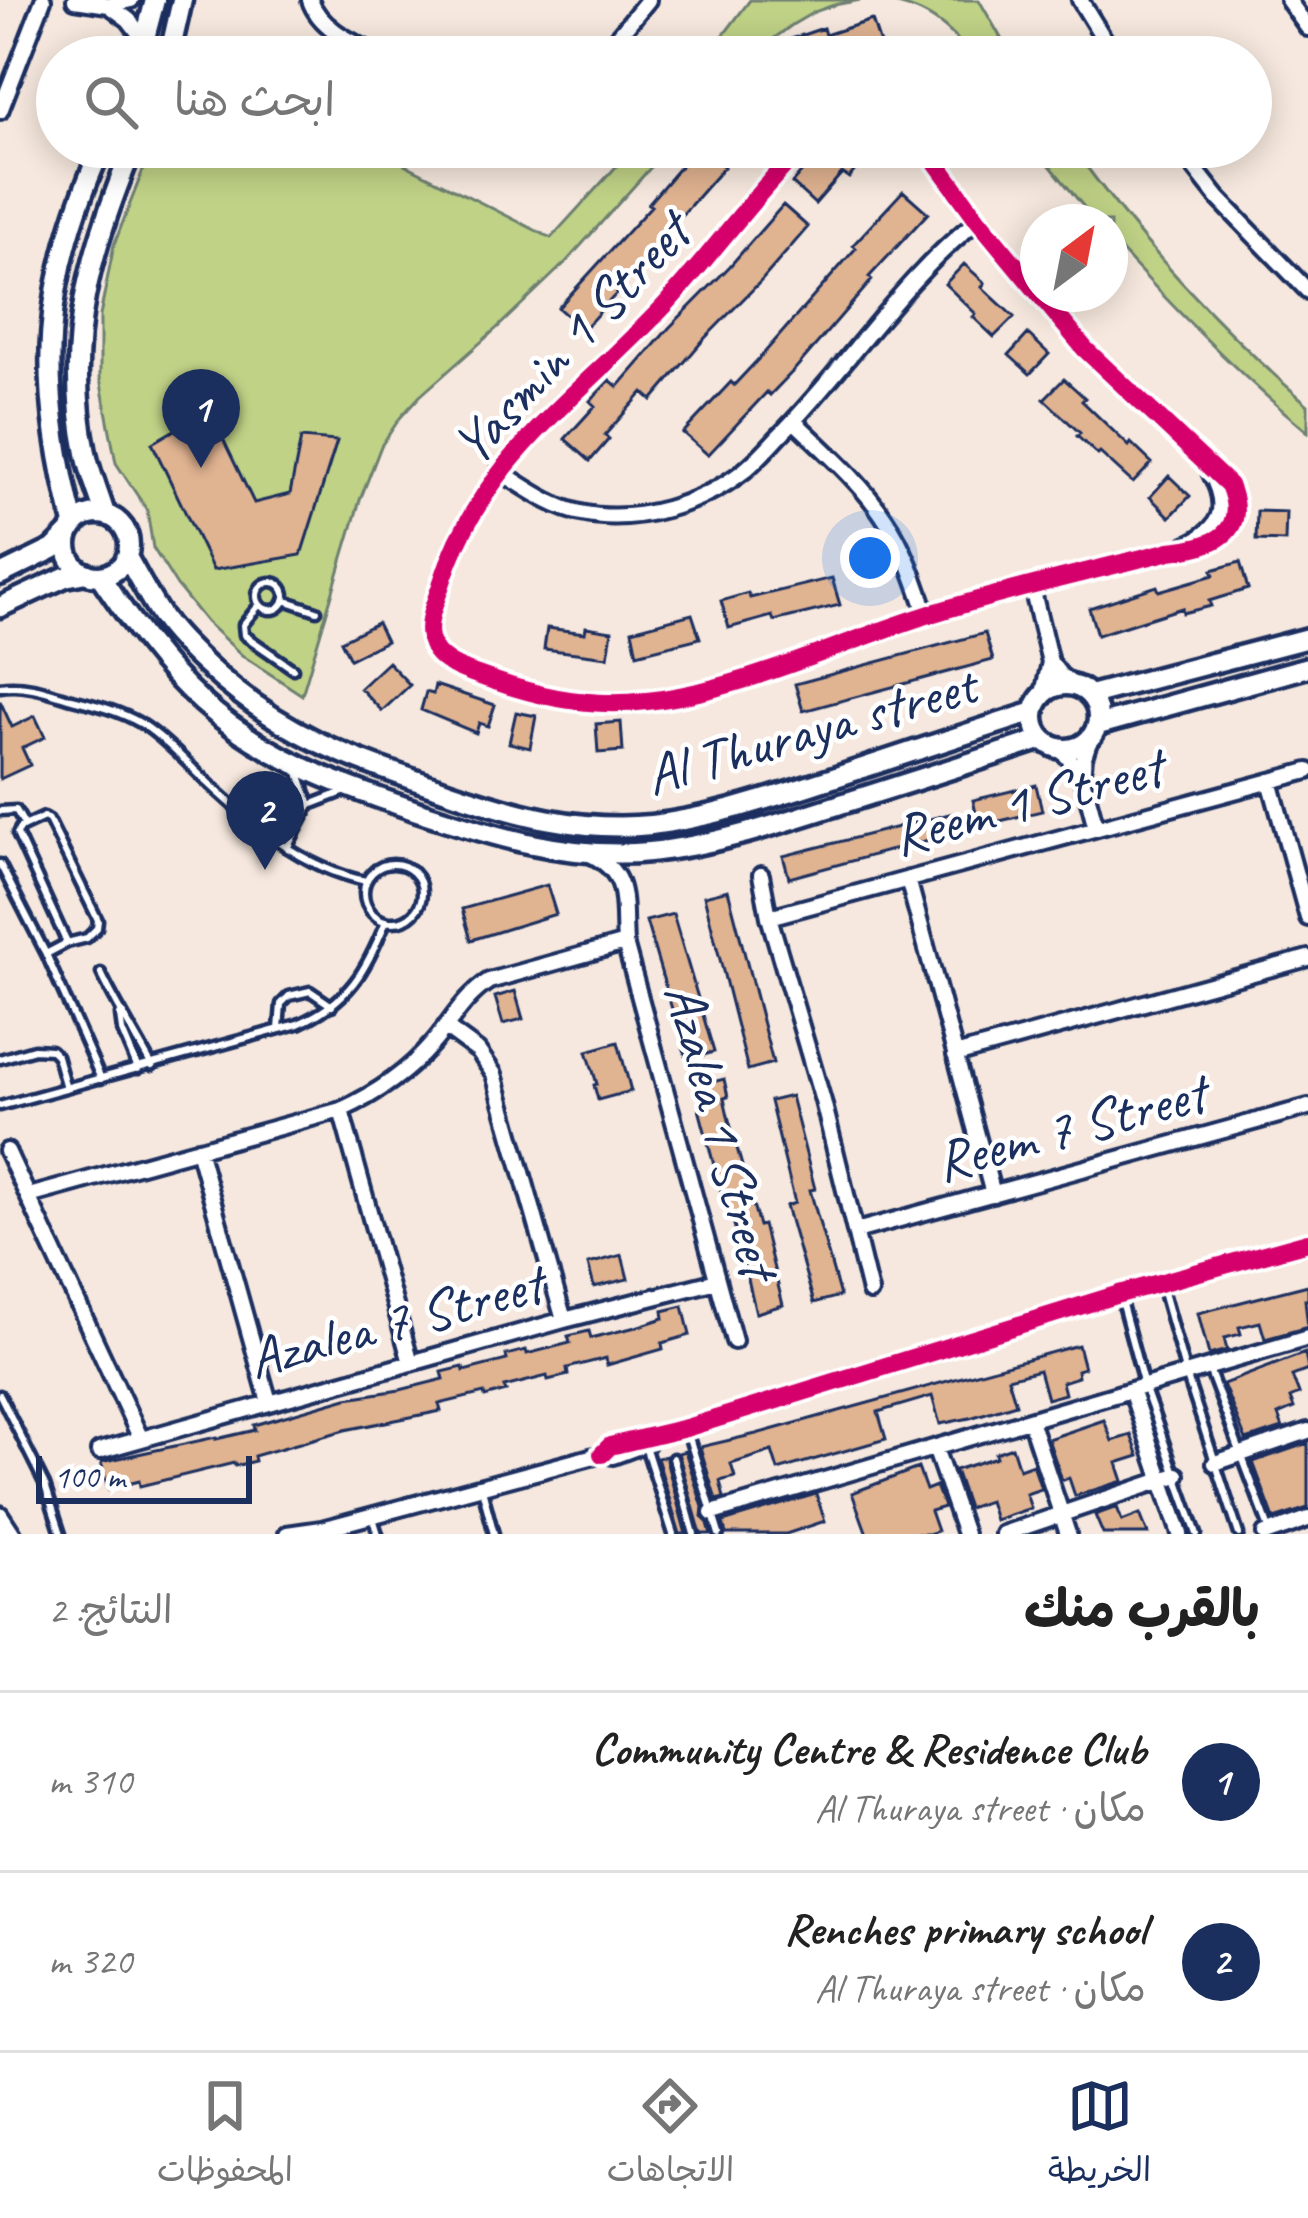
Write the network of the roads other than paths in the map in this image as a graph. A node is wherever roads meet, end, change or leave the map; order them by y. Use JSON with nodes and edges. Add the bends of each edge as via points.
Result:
{"nodes":[{"id":1,"x":43,"y":0,"type":"edge"},
{"id":2,"x":75,"y":0,"type":"edge"},
{"id":3,"x":130,"y":0,"type":"edge"},
{"id":4,"x":155,"y":0,"type":"edge"},
{"id":5,"x":182,"y":0,"type":"edge"},
{"id":6,"x":306,"y":0,"type":"edge"},
{"id":7,"x":648,"y":0,"type":"edge"},
{"id":8,"x":1080,"y":0,"type":"edge"},
{"id":9,"x":1288,"y":0,"type":"edge"},
{"id":10,"x":110,"y":5,"type":"junction"},
{"id":11,"x":1308,"y":28,"type":"edge"},
{"id":12,"x":137,"y":36,"type":"edge"},
{"id":13,"x":146,"y":36,"type":"edge"},
{"id":14,"x":174,"y":36,"type":"edge"},
{"id":15,"x":333,"y":36,"type":"edge"},
{"id":16,"x":618,"y":36,"type":"edge"},
{"id":17,"x":1102,"y":36,"type":"edge"},
{"id":18,"x":0,"y":111,"type":"edge"},
{"id":19,"x":93,"y":168,"type":"edge"},
{"id":20,"x":125,"y":168,"type":"edge"},
{"id":21,"x":784,"y":168,"type":"edge"},
{"id":22,"x":940,"y":168,"type":"edge"},
{"id":23,"x":1194,"y":168,"type":"edge"},
{"id":24,"x":978,"y":220,"type":"junction"},
{"id":25,"x":1308,"y":291,"type":"edge"},
{"id":26,"x":794,"y":422,"type":"junction"},
{"id":27,"x":499,"y":471,"type":"junction"},
{"id":28,"x":106,"y":514,"type":"junction"},
{"id":29,"x":72,"y":529,"type":"junction"},
{"id":30,"x":127,"y":557,"type":"junction"},
{"id":31,"x":93,"y":574,"type":"junction"},
{"id":32,"x":0,"y":575,"type":"edge"},
{"id":33,"x":1032,"y":587,"type":"junction"},
{"id":34,"x":284,"y":600,"type":"junction"},
{"id":35,"x":260,"y":605,"type":"junction"},
{"id":36,"x":1,"y":610,"type":"edge"},
{"id":37,"x":316,"y":610,"type":"dead end"},
{"id":38,"x":927,"y":615,"type":"junction"},
{"id":39,"x":1308,"y":638,"type":"edge"},
{"id":40,"x":1050,"y":662,"type":"junction"},
{"id":41,"x":1308,"y":667,"type":"edge"},
{"id":42,"x":292,"y":669,"type":"dead end"},
{"id":43,"x":0,"y":687,"type":"edge"},
{"id":44,"x":1082,"y":690,"type":"junction"},
{"id":45,"x":1039,"y":703,"type":"junction"},
{"id":46,"x":1094,"y":732,"type":"junction"},
{"id":47,"x":1052,"y":744,"type":"junction"},
{"id":48,"x":290,"y":760,"type":"junction"},
{"id":49,"x":1308,"y":771,"type":"edge"},
{"id":50,"x":1082,"y":777,"type":"junction"},
{"id":51,"x":1270,"y":781,"type":"junction"},
{"id":52,"x":356,"y":790,"type":"junction"},
{"id":53,"x":310,"y":805,"type":"junction"},
{"id":54,"x":0,"y":812,"type":"edge"},
{"id":55,"x":25,"y":825,"type":"junction"},
{"id":56,"x":1096,"y":828,"type":"junction"},
{"id":57,"x":287,"y":848,"type":"junction"},
{"id":58,"x":649,"y":852,"type":"junction"},
{"id":59,"x":590,"y":854,"type":"junction"},
{"id":60,"x":0,"y":864,"type":"edge"},
{"id":61,"x":761,"y":875,"type":"dead end"},
{"id":62,"x":619,"y":876,"type":"junction"},
{"id":63,"x":908,"y":879,"type":"junction"},
{"id":64,"x":366,"y":881,"type":"junction"},
{"id":65,"x":769,"y":917,"type":"junction"},
{"id":66,"x":1308,"y":918,"type":"edge"},
{"id":67,"x":386,"y":921,"type":"junction"},
{"id":68,"x":67,"y":943,"type":"junction"},
{"id":69,"x":625,"y":943,"type":"junction"},
{"id":70,"x":46,"y":954,"type":"junction"},
{"id":71,"x":1308,"y":958,"type":"edge"},
{"id":72,"x":100,"y":973,"type":"dead end"},
{"id":73,"x":332,"y":1006,"type":"junction"},
{"id":74,"x":119,"y":1012,"type":"junction"},
{"id":75,"x":446,"y":1027,"type":"junction"},
{"id":76,"x":279,"y":1029,"type":"junction"},
{"id":77,"x":955,"y":1054,"type":"junction"},
{"id":78,"x":0,"y":1059,"type":"edge"},
{"id":79,"x":152,"y":1066,"type":"junction"},
{"id":80,"x":138,"y":1069,"type":"junction"},
{"id":81,"x":101,"y":1079,"type":"junction"},
{"id":82,"x":66,"y":1088,"type":"junction"},
{"id":83,"x":0,"y":1106,"type":"edge"},
{"id":84,"x":1308,"y":1107,"type":"edge"},
{"id":85,"x":341,"y":1110,"type":"junction"},
{"id":86,"x":198,"y":1149,"type":"junction"},
{"id":87,"x":8,"y":1150,"type":"dead end"},
{"id":88,"x":993,"y":1194,"type":"junction"},
{"id":89,"x":29,"y":1196,"type":"junction"},
{"id":90,"x":856,"y":1232,"type":"junction"},
{"id":91,"x":1308,"y":1242,"type":"edge"},
{"id":92,"x":717,"y":1281,"type":"junction"},
{"id":93,"x":1160,"y":1282,"type":"junction"},
{"id":94,"x":871,"y":1292,"type":"dead end"},
{"id":95,"x":1119,"y":1294,"type":"junction"},
{"id":96,"x":564,"y":1320,"type":"junction"},
{"id":97,"x":1308,"y":1339,"type":"edge"},
{"id":98,"x":734,"y":1341,"type":"dead end"},
{"id":99,"x":411,"y":1363,"type":"junction"},
{"id":100,"x":1209,"y":1367,"type":"junction"},
{"id":101,"x":1186,"y":1374,"type":"junction"},
{"id":102,"x":1138,"y":1388,"type":"junction"},
{"id":103,"x":0,"y":1395,"type":"edge"},
{"id":104,"x":269,"y":1402,"type":"junction"},
{"id":105,"x":1030,"y":1420,"type":"junction"},
{"id":106,"x":686,"y":1428,"type":"junction"},
{"id":107,"x":1308,"y":1431,"type":"edge"},
{"id":108,"x":140,"y":1437,"type":"junction"},
{"id":109,"x":647,"y":1442,"type":"junction"},
{"id":110,"x":935,"y":1448,"type":"junction"},
{"id":111,"x":99,"y":1451,"type":"dead end"},
{"id":112,"x":1240,"y":1454,"type":"junction"},
{"id":113,"x":673,"y":1458,"type":"dead end"},
{"id":114,"x":1215,"y":1462,"type":"junction"},
{"id":115,"x":1177,"y":1475,"type":"junction"},
{"id":116,"x":1160,"y":1480,"type":"junction"},
{"id":117,"x":481,"y":1485,"type":"junction"},
{"id":118,"x":712,"y":1513,"type":"junction"},
{"id":119,"x":0,"y":1514,"type":"edge"},
{"id":120,"x":1061,"y":1514,"type":"junction"},
{"id":121,"x":372,"y":1515,"type":"junction"},
{"id":122,"x":1308,"y":1520,"type":"edge"},
{"id":123,"x":320,"y":1531,"type":"edge"},
{"id":124,"x":961,"y":1533,"type":"edge"},
{"id":125,"x":1269,"y":1533,"type":"edge"},
{"id":126,"x":13,"y":1534,"type":"edge"},
{"id":127,"x":61,"y":1534,"type":"edge"},
{"id":128,"x":286,"y":1534,"type":"edge"},
{"id":129,"x":378,"y":1534,"type":"edge"},
{"id":130,"x":494,"y":1534,"type":"edge"},
{"id":131,"x":674,"y":1534,"type":"edge"},
{"id":132,"x":694,"y":1534,"type":"edge"},
{"id":133,"x":719,"y":1534,"type":"edge"},
{"id":134,"x":1003,"y":1534,"type":"edge"},
{"id":135,"x":1068,"y":1534,"type":"edge"},
{"id":136,"x":1180,"y":1534,"type":"edge"},
{"id":137,"x":1197,"y":1534,"type":"edge"},
{"id":138,"x":1238,"y":1534,"type":"edge"}],
"edges":[{"from":1,"to":18,"type":"street"},
{"from":2,"to":10,"type":"street"},
{"from":3,"to":10,"type":"street"},
{"from":4,"to":13,"type":"street"},
{"from":5,"to":14,"type":"street"},
{"from":6,"to":15,"type":"street","via":[[308,16]]},
{"from":7,"to":16,"type":"street"},
{"from":8,"to":17,"type":"street"},
{"from":9,"to":11,"type":"street"},
{"from":10,"to":12,"type":"street"},
{"from":19,"to":29,"type":"street","via":[[66,242],[48,368]]},
{"from":20,"to":28,"type":"street","via":[[89,270],[78,360],[82,428]]},
{"from":21,"to":27,"type":"street","name":"Yasmin 1 Street","via":[[662,308]]},
{"from":22,"to":24,"type":"street","name":"Yasmin 1 Street"},
{"from":23,"to":25,"type":"street"},
{"from":24,"to":26,"type":"street"},
{"from":24,"to":33,"type":"street","name":"Yasmin 1 Street","via":[[1085,349],[1202,458],[1221,500],[1220,515],[1200,538]]},
{"from":26,"to":27,"type":"street","via":[[720,487],[662,510],[576,513]]},
{"from":26,"to":38,"type":"street","via":[[886,520]]},
{"from":27,"to":38,"type":"street","name":"Yasmin 1 Street","via":[[466,524],[422,629],[424,651],[438,665],[553,697],[646,701],[734,682]]},
{"from":28,"to":29,"type":"street","via":[[88,515]]},
{"from":28,"to":30,"type":"street","via":[[128,536]]},
{"from":29,"to":31,"type":"street","via":[[71,561]]},
{"from":29,"to":32,"type":"street","via":[[53,549]]},
{"from":30,"to":31,"type":"street","via":[[111,573]]},
{"from":30,"to":45,"type":"street","name":"Al Thuraya street","via":[[193,652],[289,729],[383,770],[564,823],[691,819]]},
{"from":31,"to":36,"type":"street","via":[[64,577]]},
{"from":31,"to":48,"type":"street","name":"Al Thuraya street","via":[[170,672],[225,720]]},
{"from":33,"to":38,"type":"street","name":"Yasmin 1 Street"},
{"from":33,"to":40,"type":"street"},
{"from":34,"to":35,"type":"lane","via":[[273,610]]},
{"from":34,"to":35,"type":"lane","via":[[271,582],[258,590]]},
{"from":34,"to":37,"type":"lane"},
{"from":35,"to":42,"type":"lane","via":[[244,635]]},
{"from":39,"to":44,"type":"street"},
{"from":40,"to":44,"type":"street"},
{"from":40,"to":45,"type":"street"},
{"from":41,"to":46,"type":"street"},
{"from":43,"to":57,"type":"lane","via":[[28,686],[138,722]]},
{"from":44,"to":45,"type":"street","via":[[1058,686]]},
{"from":44,"to":46,"type":"street","via":[[1099,714]]},
{"from":45,"to":47,"type":"street","via":[[1034,722]]},
{"from":46,"to":47,"type":"street","via":[[1082,746]]},
{"from":46,"to":50,"type":"street"},
{"from":47,"to":50,"type":"street"},
{"from":47,"to":58,"type":"street","name":"Al Thuraya street"},
{"from":48,"to":52,"type":"street","name":"Al Thuraya street"},
{"from":48,"to":53,"type":"lane"},
{"from":49,"to":51,"type":"street","name":"Reem 1 Street"},
{"from":50,"to":56,"type":"street"},
{"from":51,"to":56,"type":"street","name":"Reem 1 Street"},
{"from":51,"to":66,"type":"street"},
{"from":52,"to":53,"type":"lane"},
{"from":52,"to":59,"type":"street","name":"Al Thuraya street","via":[[487,833]]},
{"from":53,"to":57,"type":"lane"},
{"from":54,"to":55,"type":"lane","via":[[16,810]]},
{"from":55,"to":68,"type":"lane","via":[[17,834]]},
{"from":55,"to":68,"type":"lane","via":[[49,820],[98,920],[94,934]]},
{"from":56,"to":63,"type":"street","name":"Reem 1 Street"},
{"from":57,"to":64,"type":"lane"},
{"from":58,"to":59,"type":"street","name":"Al Thuraya street"},
{"from":58,"to":62,"type":"street"},
{"from":59,"to":62,"type":"street"},
{"from":60,"to":70,"type":"lane"},
{"from":61,"to":65,"type":"street"},
{"from":62,"to":69,"type":"street","name":"Azalea 1 Street"},
{"from":63,"to":65,"type":"street","name":"Reem 1 Street"},
{"from":63,"to":77,"type":"street"},
{"from":64,"to":67,"type":"lane","via":[[367,905]]},
{"from":64,"to":67,"type":"lane","via":[[395,864],[422,885],[409,917]]},
{"from":65,"to":90,"type":"street"},
{"from":67,"to":73,"type":"lane","via":[[364,970]]},
{"from":68,"to":70,"type":"lane"},
{"from":69,"to":75,"type":"street","via":[[489,981]]},
{"from":69,"to":92,"type":"street","name":"Azalea 1 Street"},
{"from":70,"to":81,"type":"lane"},
{"from":71,"to":77,"type":"street"},
{"from":72,"to":74,"type":"lane"},
{"from":73,"to":76,"type":"lane"},
{"from":73,"to":76,"type":"lane","via":[[310,991],[289,996]]},
{"from":74,"to":79,"type":"lane"},
{"from":74,"to":80,"type":"lane"},
{"from":75,"to":85,"type":"street","via":[[402,1074]]},
{"from":75,"to":96,"type":"street","via":[[494,1074]]},
{"from":76,"to":79,"type":"lane"},
{"from":77,"to":88,"type":"street"},
{"from":78,"to":82,"type":"lane","via":[[51,1050]]},
{"from":79,"to":80,"type":"lane"},
{"from":80,"to":81,"type":"lane"},
{"from":81,"to":82,"type":"lane"},
{"from":82,"to":83,"type":"lane"},
{"from":84,"to":88,"type":"street","name":"Reem 7 Street"},
{"from":85,"to":86,"type":"street"},
{"from":85,"to":99,"type":"street"},
{"from":86,"to":89,"type":"street"},
{"from":86,"to":104,"type":"street"},
{"from":87,"to":89,"type":"street"},
{"from":88,"to":90,"type":"street","name":"Reem 7 Street"},
{"from":89,"to":108,"type":"street"},
{"from":90,"to":94,"type":"street"},
{"from":91,"to":93,"type":"street"},
{"from":92,"to":96,"type":"street","name":"Azalea 7 Street"},
{"from":92,"to":98,"type":"street","name":"Azalea 1 Street"},
{"from":93,"to":95,"type":"street"},
{"from":93,"to":101,"type":"lane"},
{"from":95,"to":102,"type":"lane"},
{"from":95,"to":106,"type":"street"},
{"from":96,"to":99,"type":"street","name":"Azalea 7 Street"},
{"from":97,"to":100,"type":"street"},
{"from":99,"to":104,"type":"street","name":"Azalea 7 Street"},
{"from":100,"to":101,"type":"street"},
{"from":100,"to":112,"type":"lane"},
{"from":101,"to":102,"type":"street"},
{"from":101,"to":114,"type":"lane"},
{"from":102,"to":105,"type":"street"},
{"from":102,"to":115,"type":"lane"},
{"from":102,"to":116,"type":"street"},
{"from":103,"to":127,"type":"lane"},
{"from":104,"to":108,"type":"street","name":"Azalea 7 Street"},
{"from":105,"to":110,"type":"street"},
{"from":105,"to":120,"type":"street"},
{"from":106,"to":109,"type":"street"},
{"from":106,"to":118,"type":"lane"},
{"from":107,"to":112,"type":"street"},
{"from":108,"to":111,"type":"street","name":"Azalea 7 Street"},
{"from":109,"to":117,"type":"street"},
{"from":109,"to":131,"type":"lane"},
{"from":110,"to":118,"type":"street"},
{"from":110,"to":124,"type":"street"},
{"from":112,"to":114,"type":"street"},
{"from":112,"to":125,"type":"lane"},
{"from":113,"to":132,"type":"lane"},
{"from":114,"to":138,"type":"lane"},
{"from":115,"to":116,"type":"street"},
{"from":115,"to":137,"type":"lane"},
{"from":116,"to":120,"type":"street"},
{"from":116,"to":136,"type":"street"},
{"from":117,"to":121,"type":"street"},
{"from":117,"to":130,"type":"lane"},
{"from":118,"to":133,"type":"lane"},
{"from":119,"to":126,"type":"street"},
{"from":120,"to":134,"type":"street"},
{"from":120,"to":135,"type":"street"},
{"from":121,"to":123,"type":"street"},
{"from":121,"to":129,"type":"lane"},
{"from":122,"to":125,"type":"street"},
{"from":123,"to":128,"type":"street"}]}
